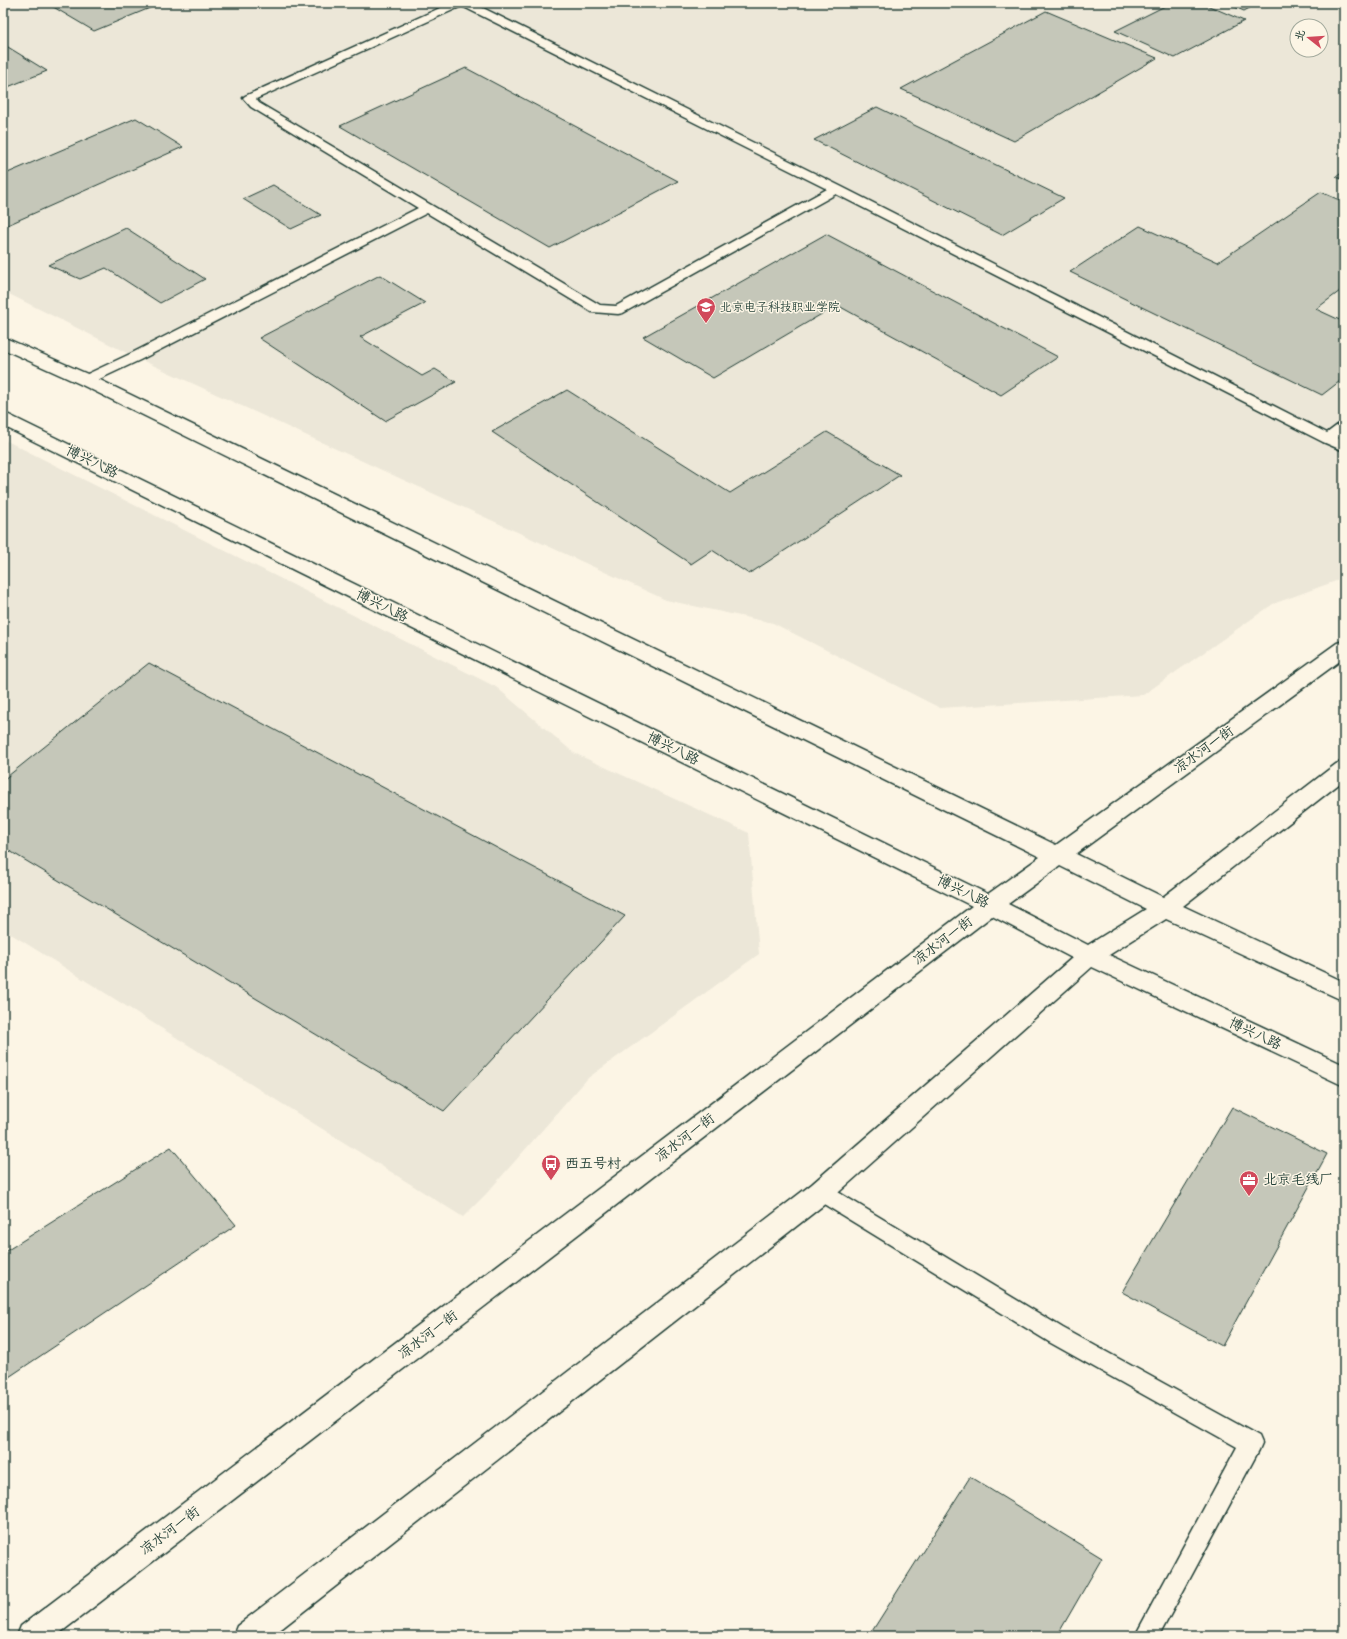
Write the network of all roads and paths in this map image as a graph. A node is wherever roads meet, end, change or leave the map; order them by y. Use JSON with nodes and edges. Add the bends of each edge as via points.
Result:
{"nodes":[{"id":1,"x":460,"y":3,"type":"edge"},
{"id":2,"x":464,"y":3,"type":"edge"},
{"id":3,"x":836,"y":189,"type":"junction"},
{"id":4,"x":427,"y":208,"type":"junction"},
{"id":5,"x":3,"y":342,"type":"edge"},
{"id":6,"x":86,"y":380,"type":"junction"},
{"id":7,"x":3,"y":419,"type":"edge"},
{"id":8,"x":1344,"y":427,"type":"edge"},
{"id":9,"x":1328,"y":439,"type":"junction"},
{"id":10,"x":1344,"y":447,"type":"edge"},
{"id":11,"x":1344,"y":648,"type":"edge"},
{"id":12,"x":1344,"y":769,"type":"edge"},
{"id":13,"x":1058,"y":857,"type":"junction"},
{"id":14,"x":990,"y":905,"type":"junction"},
{"id":15,"x":1165,"y":908,"type":"junction"},
{"id":16,"x":1089,"y":956,"type":"junction"},
{"id":17,"x":1344,"y":992,"type":"edge"},
{"id":18,"x":1344,"y":1076,"type":"edge"},
{"id":19,"x":821,"y":1192,"type":"junction"},
{"id":20,"x":32,"y":1636,"type":"edge"},
{"id":21,"x":248,"y":1636,"type":"edge"},
{"id":22,"x":1147,"y":1636,"type":"edge"}],
"edges":[{"from":1,"to":4,"type":"lane","via":[[249,98],[255,105]]},
{"from":2,"to":3,"type":"lane"},
{"from":3,"to":4,"type":"lane","via":[[618,310],[597,309]]},
{"from":3,"to":9,"type":"lane"},
{"from":4,"to":6,"type":"lane"},
{"from":5,"to":6,"type":"main road"},
{"from":6,"to":13,"type":"main road"},
{"from":7,"to":14,"type":"main road","name":"博兴八路"},
{"from":8,"to":9,"type":"lane"},
{"from":9,"to":10,"type":"lane"},
{"from":11,"to":13,"type":"main road","name":"凉水河一街"},
{"from":12,"to":15,"type":"main road"},
{"from":13,"to":14,"type":"main road","name":"凉水河一街"},
{"from":13,"to":15,"type":"main road"},
{"from":14,"to":16,"type":"main road","name":"博兴八路"},
{"from":14,"to":20,"type":"main road","name":"凉水河一街"},
{"from":15,"to":16,"type":"main road"},
{"from":15,"to":17,"type":"main road"},
{"from":16,"to":18,"type":"main road","name":"博兴八路"},
{"from":16,"to":19,"type":"main road"},
{"from":19,"to":21,"type":"main road"},
{"from":19,"to":22,"type":"lane","via":[[1056,1335],[1251,1444]]}]}
